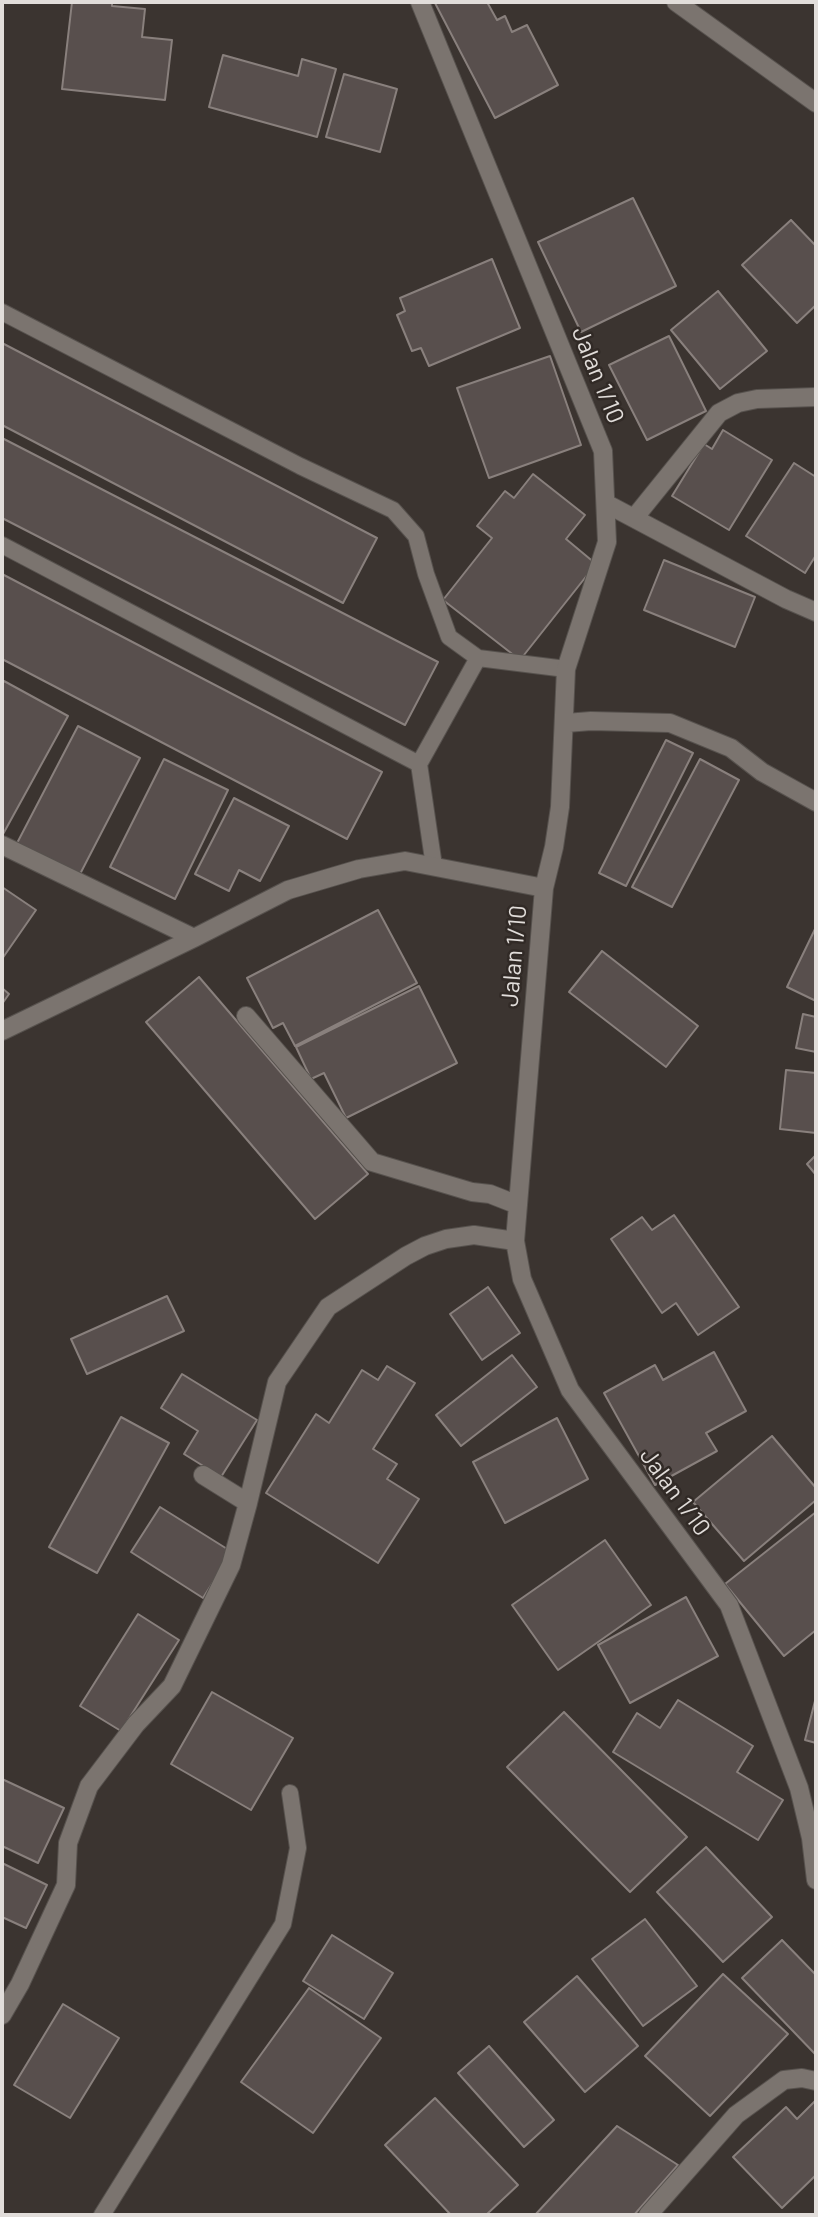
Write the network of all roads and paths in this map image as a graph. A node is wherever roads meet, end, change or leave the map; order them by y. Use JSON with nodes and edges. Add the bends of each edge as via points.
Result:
{"nodes":[{"id":1,"x":420,"y":2,"type":"edge"},
{"id":2,"x":676,"y":2,"type":"edge"},
{"id":3,"x":816,"y":103,"type":"edge"},
{"id":4,"x":2,"y":312,"type":"edge"},
{"id":5,"x":816,"y":397,"type":"edge"},
{"id":6,"x":607,"y":504,"type":"junction"},
{"id":7,"x":635,"y":517,"type":"junction"},
{"id":8,"x":2,"y":545,"type":"edge"},
{"id":9,"x":816,"y":611,"type":"edge"},
{"id":10,"x":478,"y":658,"type":"junction"},
{"id":11,"x":566,"y":669,"type":"junction"},
{"id":12,"x":566,"y":723,"type":"junction"},
{"id":13,"x":419,"y":764,"type":"junction"},
{"id":14,"x":816,"y":802,"type":"edge"},
{"id":15,"x":2,"y":845,"type":"edge"},
{"id":16,"x":434,"y":866,"type":"junction"},
{"id":17,"x":544,"y":888,"type":"junction"},
{"id":18,"x":194,"y":938,"type":"junction"},
{"id":19,"x":246,"y":1016,"type":"dead end"},
{"id":20,"x":2,"y":1031,"type":"edge"},
{"id":21,"x":518,"y":1205,"type":"junction"},
{"id":22,"x":515,"y":1241,"type":"junction"},
{"id":23,"x":203,"y":1475,"type":"dead end"},
{"id":24,"x":248,"y":1503,"type":"junction"},
{"id":25,"x":290,"y":1793,"type":"dead end"},
{"id":26,"x":816,"y":1880,"type":"edge"},
{"id":27,"x":2,"y":2015,"type":"edge"},
{"id":28,"x":816,"y":2081,"type":"edge"},
{"id":29,"x":102,"y":2215,"type":"edge"},
{"id":30,"x":648,"y":2215,"type":"edge"}],
"edges":[{"from":1,"to":6,"type":"street","name":"Jalan 1/10","via":[[603,451]]},
{"from":2,"to":3,"type":"street"},
{"from":4,"to":10,"type":"lane","via":[[393,510],[416,536],[449,637]]},
{"from":5,"to":7,"type":"street","via":[[757,399],[719,413]]},
{"from":6,"to":7,"type":"street"},
{"from":6,"to":11,"type":"street","name":"Jalan 1/10","via":[[607,542]]},
{"from":7,"to":9,"type":"street"},
{"from":8,"to":13,"type":"lane"},
{"from":10,"to":11,"type":"lane"},
{"from":10,"to":13,"type":"lane"},
{"from":11,"to":12,"type":"street","name":"Jalan 1/10"},
{"from":12,"to":14,"type":"street","via":[[670,723],[731,748],[762,772]]},
{"from":12,"to":17,"type":"street","name":"Jalan 1/10","via":[[560,807]]},
{"from":13,"to":16,"type":"lane"},
{"from":15,"to":18,"type":"street"},
{"from":16,"to":17,"type":"street"},
{"from":16,"to":18,"type":"street","via":[[389,863],[288,890]]},
{"from":17,"to":21,"type":"street","name":"Jalan 1/10"},
{"from":18,"to":20,"type":"street"},
{"from":19,"to":21,"type":"street","via":[[372,1162]]},
{"from":21,"to":22,"type":"street","name":"Jalan 1/10"},
{"from":22,"to":24,"type":"street","via":[[474,1235],[425,1246],[328,1307],[277,1381]]},
{"from":22,"to":26,"type":"street","name":"Jalan 1/10","via":[[522,1279],[570,1390],[729,1605],[799,1788]]},
{"from":23,"to":24,"type":"street"},
{"from":24,"to":27,"type":"street","via":[[231,1565],[172,1686],[89,1786],[68,1843],[66,1885]]},
{"from":25,"to":29,"type":"lane","via":[[298,1848],[283,1924]]},
{"from":28,"to":30,"type":"street","via":[[784,2080],[736,2115]]}]}
